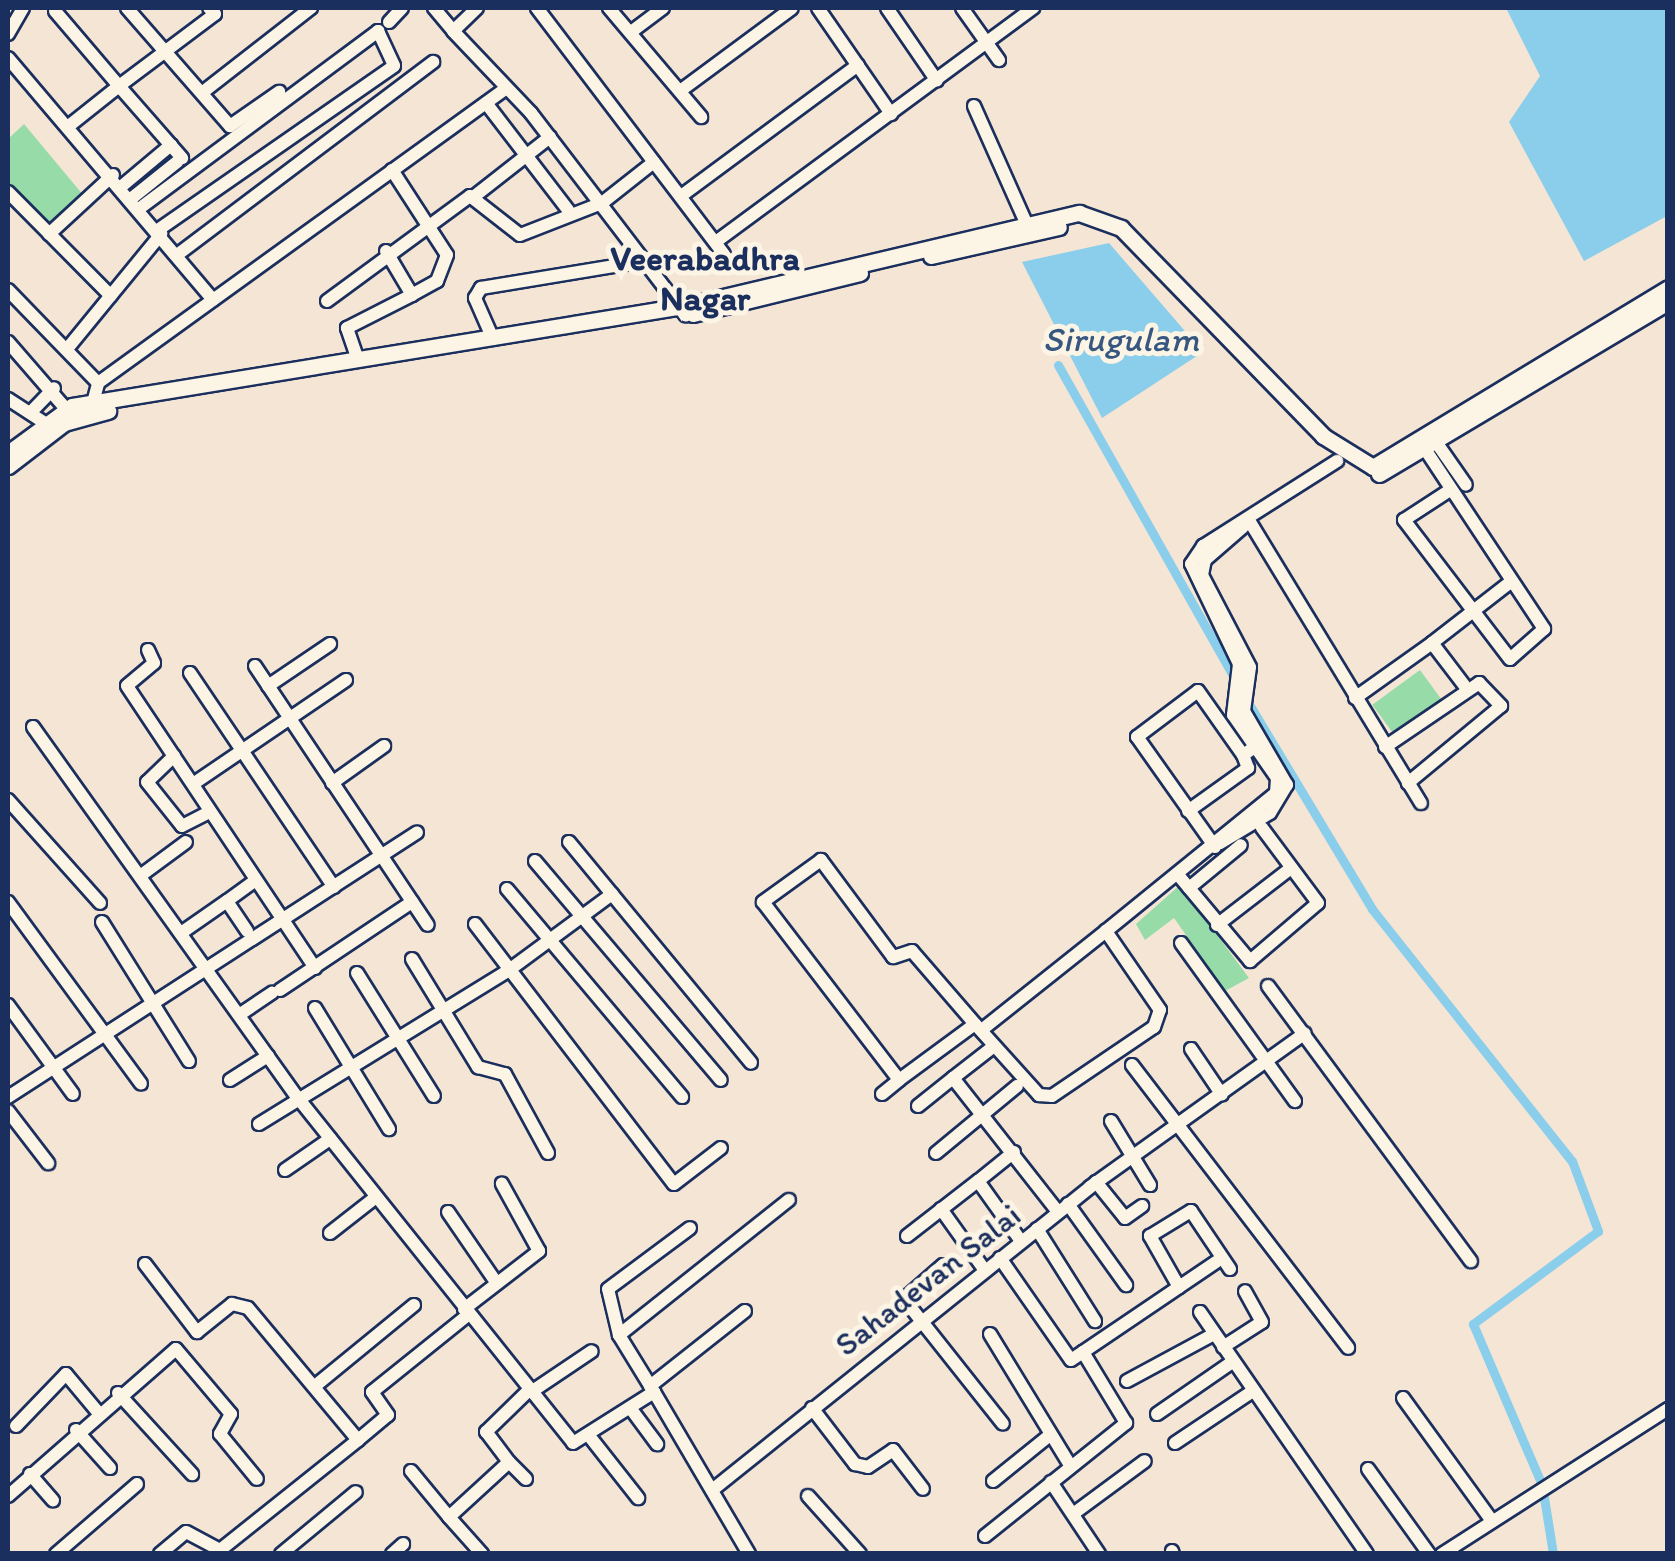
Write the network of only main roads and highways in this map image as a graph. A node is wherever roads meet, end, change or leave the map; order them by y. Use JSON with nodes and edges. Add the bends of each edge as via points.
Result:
{"nodes":[{"id":1,"x":1668,"y":288,"type":"edge"},
{"id":2,"x":1668,"y":302,"type":"edge"},
{"id":3,"x":684,"y":311,"type":"junction"},
{"id":4,"x":1627,"y":320,"type":"junction"},
{"id":5,"x":520,"y":340,"type":"junction"},
{"id":6,"x":91,"y":408,"type":"junction"},
{"id":7,"x":8,"y":454,"type":"edge"},
{"id":8,"x":8,"y":466,"type":"edge"}],
"edges":[{"from":1,"to":4,"type":"main road"},
{"from":2,"to":4,"type":"main road"},
{"from":3,"to":4,"type":"main road","via":[[1079,213],[1120,228],[1362,467]]},
{"from":3,"to":4,"type":"main road","via":[[1080,222],[1100,226],[1337,461],[1376,476]]},
{"from":3,"to":5,"type":"main road"},
{"from":5,"to":6,"type":"main road"},
{"from":5,"to":6,"type":"main road","via":[[358,360]]},
{"from":6,"to":7,"type":"main road","via":[[66,409]]},
{"from":6,"to":8,"type":"main road"}]}
